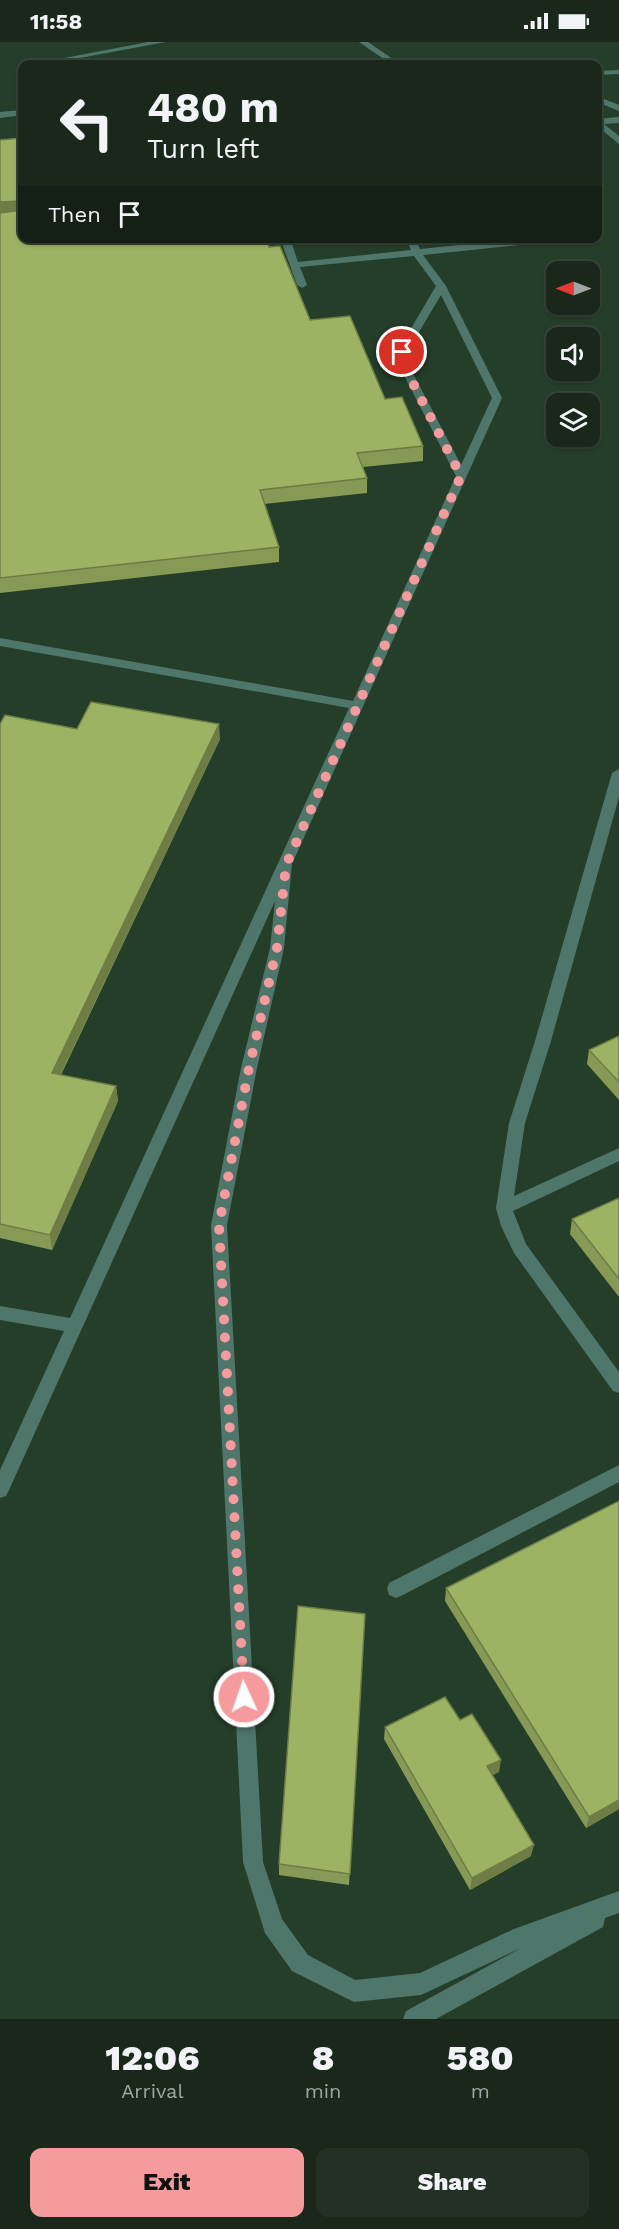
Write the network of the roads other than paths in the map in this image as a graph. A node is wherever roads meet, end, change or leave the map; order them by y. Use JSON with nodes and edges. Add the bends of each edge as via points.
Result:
{"nodes":[{"id":1,"x":162,"y":42,"type":"edge"},
{"id":2,"x":363,"y":42,"type":"edge"},
{"id":3,"x":58,"y":60,"type":"dead end"},
{"id":4,"x":390,"y":60,"type":"edge"},
{"id":5,"x":619,"y":72,"type":"edge"},
{"id":6,"x":602,"y":73,"type":"edge"},
{"id":7,"x":608,"y":94,"type":"dead end"},
{"id":8,"x":602,"y":96,"type":"edge"},
{"id":9,"x":602,"y":100,"type":"edge"},
{"id":10,"x":619,"y":108,"type":"edge"},
{"id":11,"x":18,"y":113,"type":"edge"},
{"id":12,"x":0,"y":115,"type":"edge"},
{"id":13,"x":619,"y":120,"type":"edge"},
{"id":14,"x":602,"y":122,"type":"edge"},
{"id":15,"x":602,"y":126,"type":"edge"},
{"id":16,"x":619,"y":141,"type":"edge"},
{"id":17,"x":287,"y":243,"type":"edge"},
{"id":18,"x":412,"y":243,"type":"edge"},
{"id":19,"x":442,"y":243,"type":"edge"},
{"id":20,"x":516,"y":243,"type":"edge"},
{"id":21,"x":446,"y":251,"type":"junction"},
{"id":22,"x":417,"y":253,"type":"junction"},
{"id":23,"x":295,"y":264,"type":"junction"},
{"id":24,"x":302,"y":285,"type":"dead end"},
{"id":25,"x":441,"y":286,"type":"junction"},
{"id":26,"x":461,"y":476,"type":"junction"},
{"id":27,"x":0,"y":642,"type":"edge"},
{"id":28,"x":358,"y":706,"type":"junction"},
{"id":29,"x":619,"y":773,"type":"edge"},
{"id":30,"x":612,"y":818,"type":"edge"},
{"id":31,"x":286,"y":865,"type":"junction"},
{"id":32,"x":619,"y":1154,"type":"edge"},
{"id":33,"x":504,"y":1208,"type":"junction"},
{"id":34,"x":0,"y":1313,"type":"edge"},
{"id":35,"x":75,"y":1326,"type":"junction"},
{"id":36,"x":619,"y":1386,"type":"edge"},
{"id":37,"x":619,"y":1473,"type":"edge"},
{"id":38,"x":0,"y":1490,"type":"edge"},
{"id":39,"x":396,"y":1589,"type":"dead end"},
{"id":40,"x":619,"y":1904,"type":"edge"},
{"id":41,"x":414,"y":2019,"type":"edge"}],
"edges":[{"from":1,"to":3,"type":"lane"},
{"from":2,"to":4,"type":"lane"},
{"from":5,"to":6,"type":"lane"},
{"from":7,"to":8,"type":"lane"},
{"from":9,"to":10,"type":"lane"},
{"from":11,"to":12,"type":"lane"},
{"from":13,"to":14,"type":"lane"},
{"from":15,"to":16,"type":"lane"},
{"from":17,"to":23,"type":"lane"},
{"from":18,"to":22,"type":"lane"},
{"from":19,"to":21,"type":"lane"},
{"from":20,"to":21,"type":"lane"},
{"from":21,"to":22,"type":"lane"},
{"from":22,"to":23,"type":"lane"},
{"from":22,"to":25,"type":"lane"},
{"from":23,"to":24,"type":"lane"},
{"from":25,"to":26,"type":"lane","via":[[497,398]]},
{"from":25,"to":26,"type":"lane","via":[[402,352],[402,362]]},
{"from":26,"to":28,"type":"lane"},
{"from":27,"to":28,"type":"lane"},
{"from":28,"to":31,"type":"lane"},
{"from":29,"to":30,"type":"lane"},
{"from":30,"to":33,"type":"lane","via":[[517,1123]]},
{"from":31,"to":35,"type":"lane"},
{"from":31,"to":40,"type":"lane","via":[[277,948],[219,1225],[253,1862],[273,1925],[300,1962],[354,1991],[421,1984],[514,1940]]},
{"from":32,"to":33,"type":"lane"},
{"from":33,"to":36,"type":"lane","via":[[520,1248]]},
{"from":34,"to":35,"type":"lane"},
{"from":35,"to":38,"type":"lane"},
{"from":37,"to":39,"type":"lane"},
{"from":40,"to":41,"type":"lane"}]}
